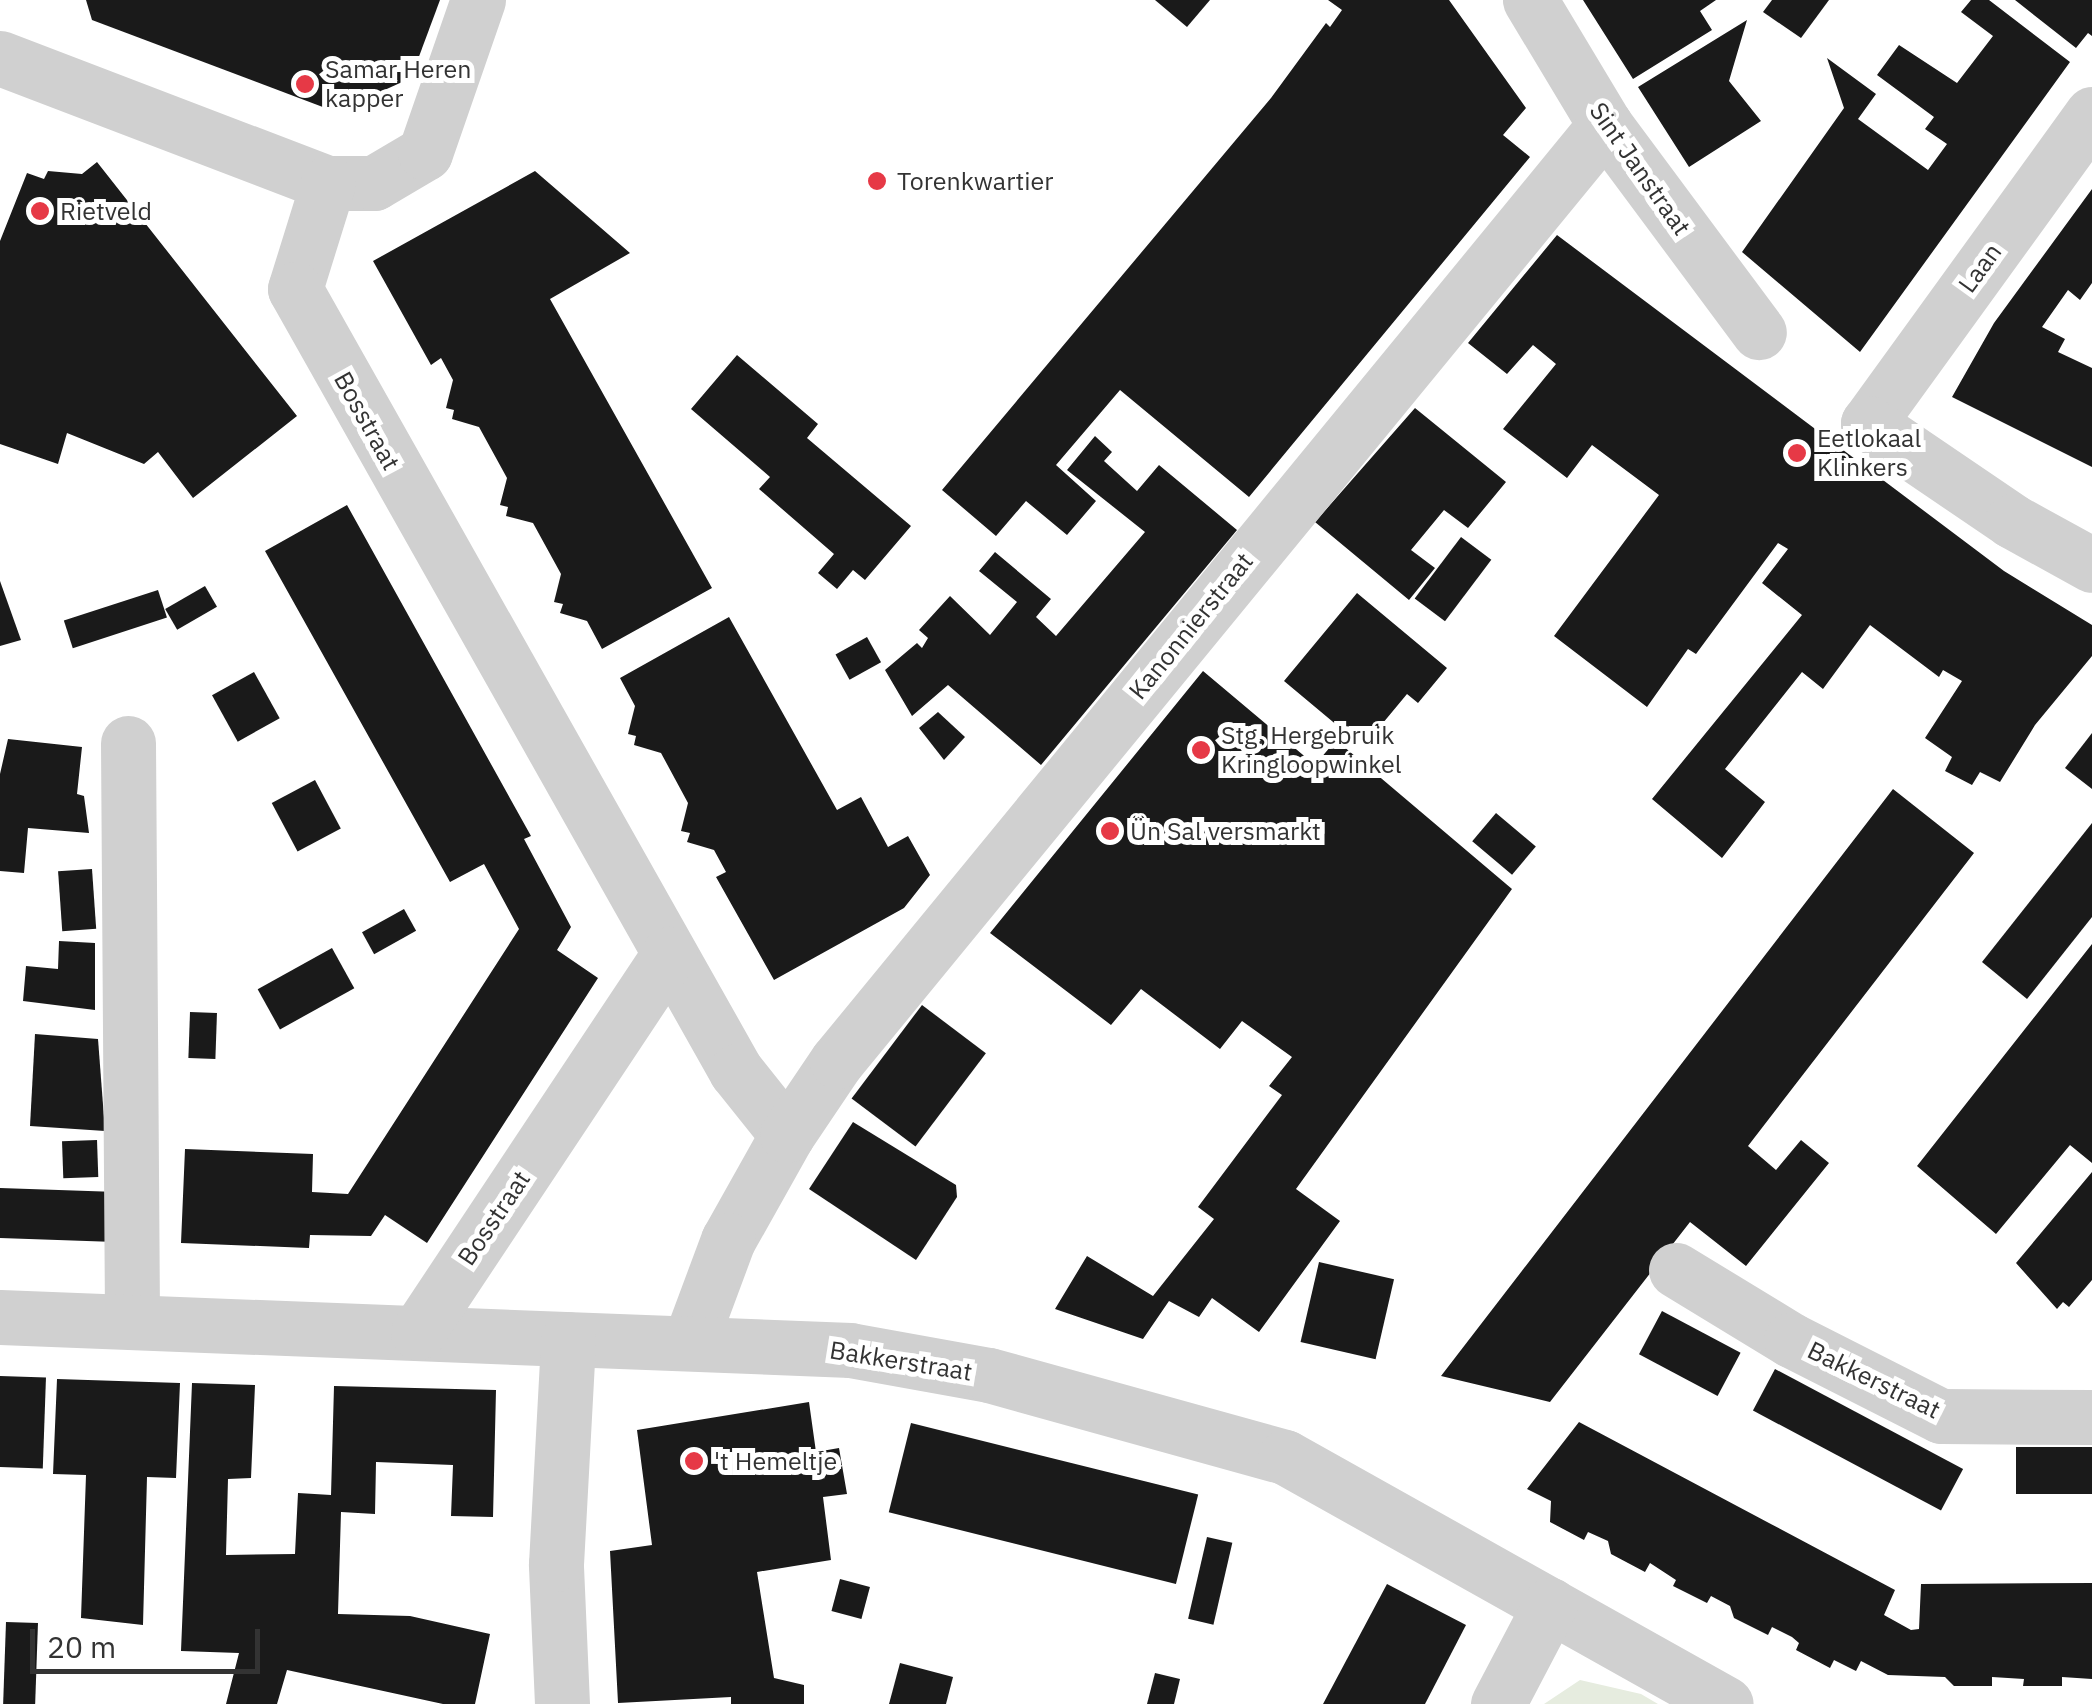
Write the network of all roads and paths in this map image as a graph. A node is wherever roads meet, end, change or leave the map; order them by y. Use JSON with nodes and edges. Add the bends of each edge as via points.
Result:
{"nodes":[{"id":1,"x":478,"y":0,"type":"edge"},
{"id":2,"x":1530,"y":0,"type":"edge"},
{"id":3,"x":0,"y":58,"type":"edge"},
{"id":4,"x":2092,"y":114,"type":"edge"},
{"id":5,"x":1605,"y":126,"type":"junction"},
{"id":6,"x":328,"y":183,"type":"junction"},
{"id":7,"x":1759,"y":332,"type":"dead end"},
{"id":8,"x":2092,"y":565,"type":"edge"},
{"id":9,"x":128,"y":743,"type":"dead end"},
{"id":10,"x":669,"y":954,"type":"junction"},
{"id":11,"x":787,"y":1135,"type":"junction"},
{"id":12,"x":1676,"y":1270,"type":"dead end"},
{"id":13,"x":0,"y":1317,"type":"edge"},
{"id":14,"x":132,"y":1322,"type":"junction"},
{"id":15,"x":418,"y":1332,"type":"junction"},
{"id":16,"x":568,"y":1340,"type":"junction"},
{"id":17,"x":690,"y":1342,"type":"junction"},
{"id":18,"x":2092,"y":1417,"type":"edge"},
{"id":19,"x":1550,"y":1605,"type":"junction"},
{"id":20,"x":562,"y":1704,"type":"edge"},
{"id":21,"x":1498,"y":1704,"type":"edge"},
{"id":22,"x":1726,"y":1704,"type":"edge"}],
"edges":[{"from":1,"to":6,"type":"street","via":[[425,153],[374,183]]},
{"from":2,"to":5,"type":"street","name":"Sint Janstraat"},
{"from":3,"to":6,"type":"street"},
{"from":4,"to":8,"type":"street","name":"Laan","via":[[1868,423],[2012,522]]},
{"from":5,"to":7,"type":"street","name":"Sint Janstraat"},
{"from":5,"to":11,"type":"street","name":"Kanonnierstraat","via":[[861,1031]]},
{"from":6,"to":10,"type":"street","name":"Bosstraat","via":[[294,290]]},
{"from":9,"to":14,"type":"street"},
{"from":10,"to":11,"type":"street","name":"Bosstraat","via":[[736,1071]]},
{"from":10,"to":15,"type":"street","name":"Bosstraat"},
{"from":11,"to":17,"type":"street","via":[[728,1240]]},
{"from":12,"to":18,"type":"street","name":"Bakkerstraat","via":[[1791,1340],[1941,1416]]},
{"from":13,"to":14,"type":"street","name":"Bakkerstraat"},
{"from":14,"to":15,"type":"street","name":"Bakkerstraat"},
{"from":15,"to":16,"type":"street","name":"Bakkerstraat"},
{"from":16,"to":17,"type":"street","name":"Bakkerstraat"},
{"from":16,"to":20,"type":"street","via":[[556,1564]]},
{"from":17,"to":19,"type":"street","name":"Bakkerstraat","via":[[850,1350],[988,1374],[1236,1440],[1336,1484]]},
{"from":19,"to":21,"type":"street"},
{"from":19,"to":22,"type":"street","name":"Bakkerstraat"}]}
